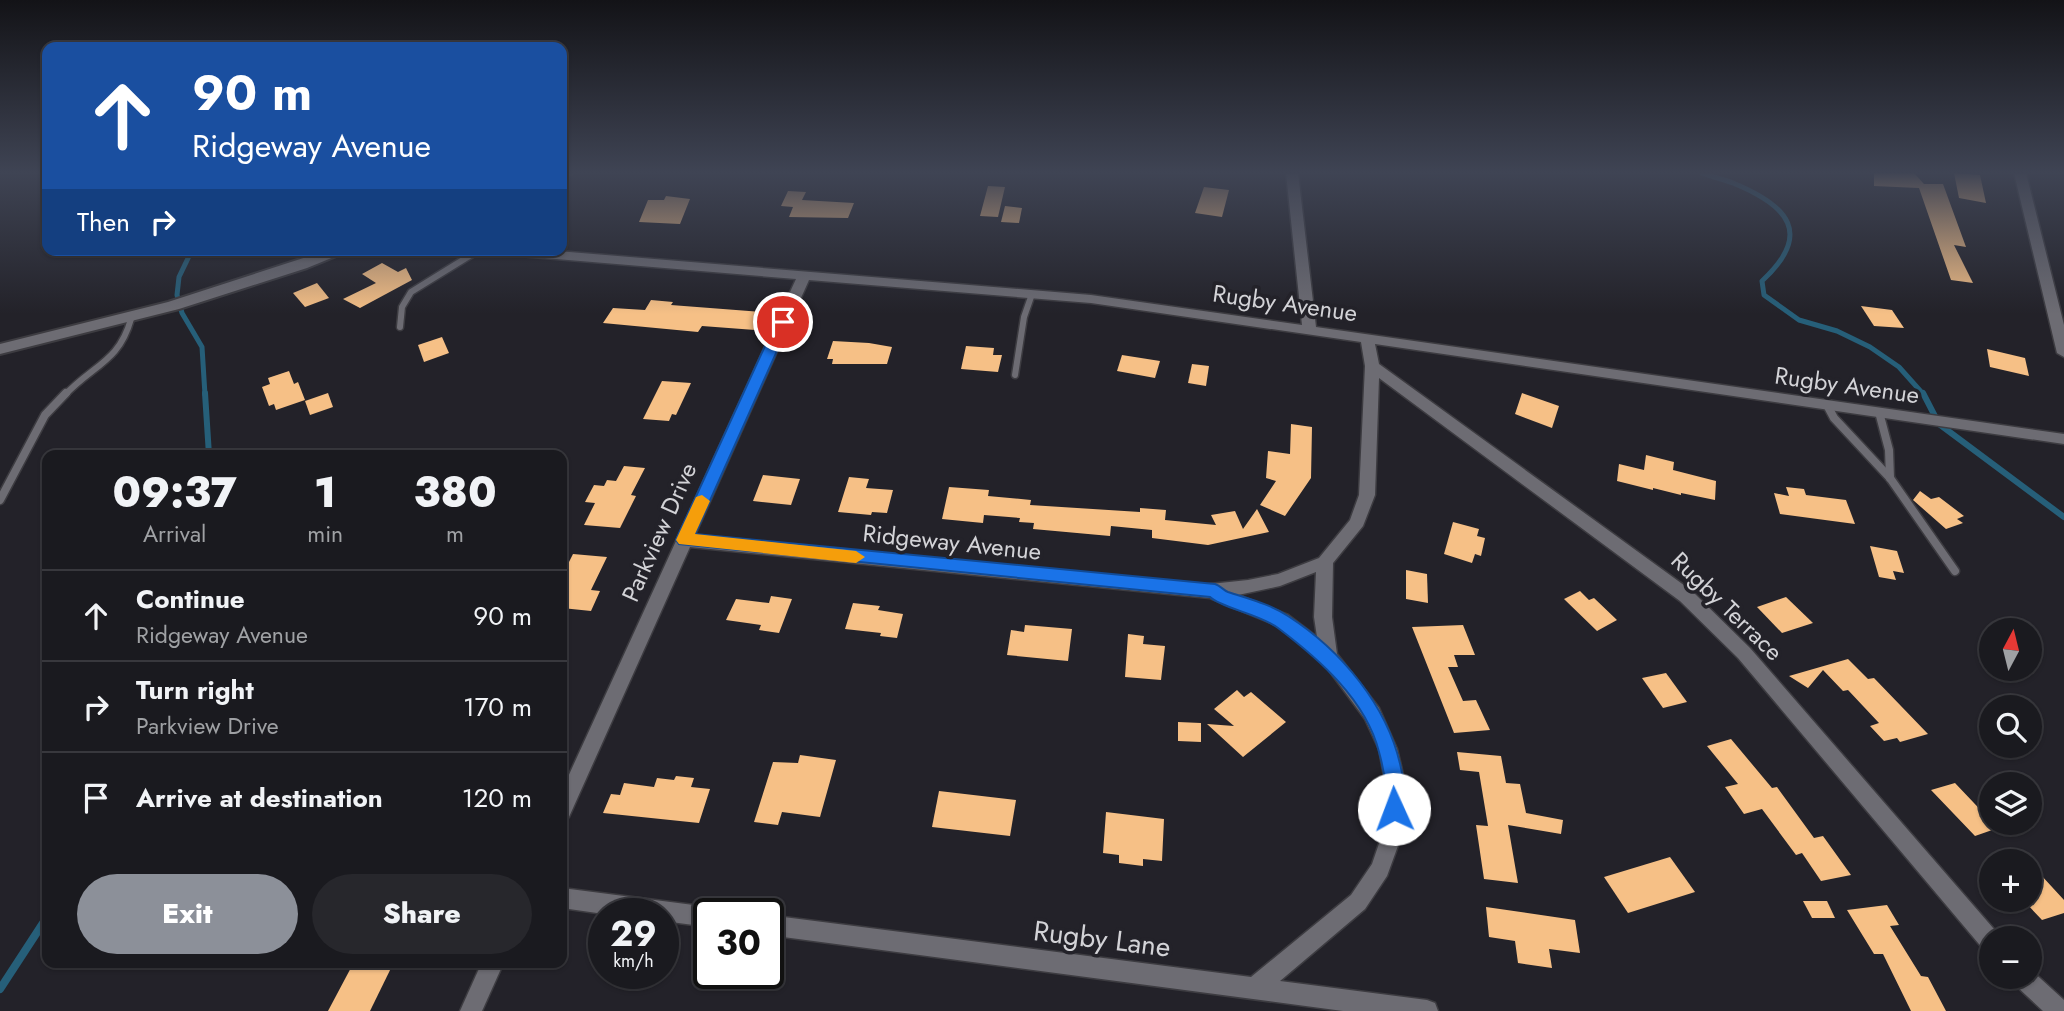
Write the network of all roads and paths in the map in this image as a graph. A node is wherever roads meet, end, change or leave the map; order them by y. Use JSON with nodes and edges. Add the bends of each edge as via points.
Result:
{"nodes":[{"id":1,"x":1297,"y":220,"type":"edge"},
{"id":2,"x":2031,"y":220,"type":"edge"},
{"id":3,"x":326,"y":256,"type":"edge"},
{"id":4,"x":469,"y":256,"type":"edge"},
{"id":5,"x":567,"y":256,"type":"edge"},
{"id":6,"x":805,"y":274,"type":"junction"},
{"id":7,"x":1032,"y":294,"type":"junction"},
{"id":8,"x":131,"y":319,"type":"junction"},
{"id":9,"x":400,"y":327,"type":"dead end"},
{"id":10,"x":1309,"y":330,"type":"junction"},
{"id":11,"x":1367,"y":338,"type":"junction"},
{"id":12,"x":0,"y":349,"type":"edge"},
{"id":13,"x":2064,"y":354,"type":"edge"},
{"id":14,"x":1372,"y":366,"type":"junction"},
{"id":15,"x":1015,"y":375,"type":"dead end"},
{"id":16,"x":1827,"y":405,"type":"junction"},
{"id":17,"x":1879,"y":412,"type":"junction"},
{"id":18,"x":2064,"y":439,"type":"edge"},
{"id":19,"x":1889,"y":478,"type":"junction"},
{"id":20,"x":0,"y":500,"type":"edge"},
{"id":21,"x":685,"y":540,"type":"junction"},
{"id":22,"x":1325,"y":562,"type":"junction"},
{"id":23,"x":1955,"y":571,"type":"dead end"},
{"id":24,"x":1215,"y":591,"type":"junction"},
{"id":25,"x":1328,"y":656,"type":"junction"},
{"id":26,"x":567,"y":800,"type":"edge"},
{"id":27,"x":567,"y":899,"type":"edge"},
{"id":28,"x":693,"y":916,"type":"edge"},
{"id":29,"x":784,"y":927,"type":"edge"},
{"id":30,"x":1979,"y":928,"type":"edge"},
{"id":31,"x":490,"y":968,"type":"edge"},
{"id":32,"x":1255,"y":988,"type":"junction"},
{"id":33,"x":2036,"y":989,"type":"edge"},
{"id":34,"x":471,"y":1011,"type":"edge"},
{"id":35,"x":1427,"y":1011,"type":"edge"},
{"id":36,"x":2059,"y":1011,"type":"edge"}],
"edges":[{"from":1,"to":10,"type":"street"},
{"from":2,"to":13,"type":"street"},
{"from":3,"to":8,"type":"street"},
{"from":4,"to":9,"type":"lane","via":[[411,292],[401,307]]},
{"from":5,"to":6,"type":"street","name":"Rugby Avenue"},
{"from":6,"to":7,"type":"street","name":"Rugby Avenue"},
{"from":6,"to":21,"type":"street","name":"Parkview Drive"},
{"from":7,"to":10,"type":"street","name":"Rugby Avenue"},
{"from":7,"to":15,"type":"lane"},
{"from":8,"to":12,"type":"street"},
{"from":8,"to":20,"type":"lane","via":[[125,340],[45,415]]},
{"from":10,"to":11,"type":"street","name":"Rugby Avenue"},
{"from":11,"to":14,"type":"street"},
{"from":11,"to":16,"type":"street","name":"Rugby Avenue"},
{"from":14,"to":22,"type":"street","via":[[1367,495],[1357,522]]},
{"from":14,"to":30,"type":"street","name":"Rugby Terrace","via":[[1686,596],[1744,653]]},
{"from":16,"to":17,"type":"street","name":"Rugby Avenue"},
{"from":16,"to":19,"type":"lane"},
{"from":17,"to":18,"type":"street","name":"Rugby Avenue"},
{"from":17,"to":19,"type":"lane","via":[[1889,450]]},
{"from":19,"to":23,"type":"lane"},
{"from":21,"to":24,"type":"street","name":"Ridgeway Avenue"},
{"from":21,"to":26,"type":"street","name":"Parkview Drive"},
{"from":22,"to":24,"type":"street","via":[[1280,580]]},
{"from":22,"to":25,"type":"street"},
{"from":24,"to":25,"type":"street","via":[[1282,620]]},
{"from":25,"to":32,"type":"street","via":[[1372,714],[1388,749],[1395,787],[1393,832],[1380,869],[1358,902]]},
{"from":27,"to":28,"type":"street"},
{"from":29,"to":32,"type":"street","name":"Rugby Lane"},
{"from":31,"to":34,"type":"street"},
{"from":32,"to":35,"type":"street","name":"Rugby Lane"},
{"from":33,"to":36,"type":"street"}]}
